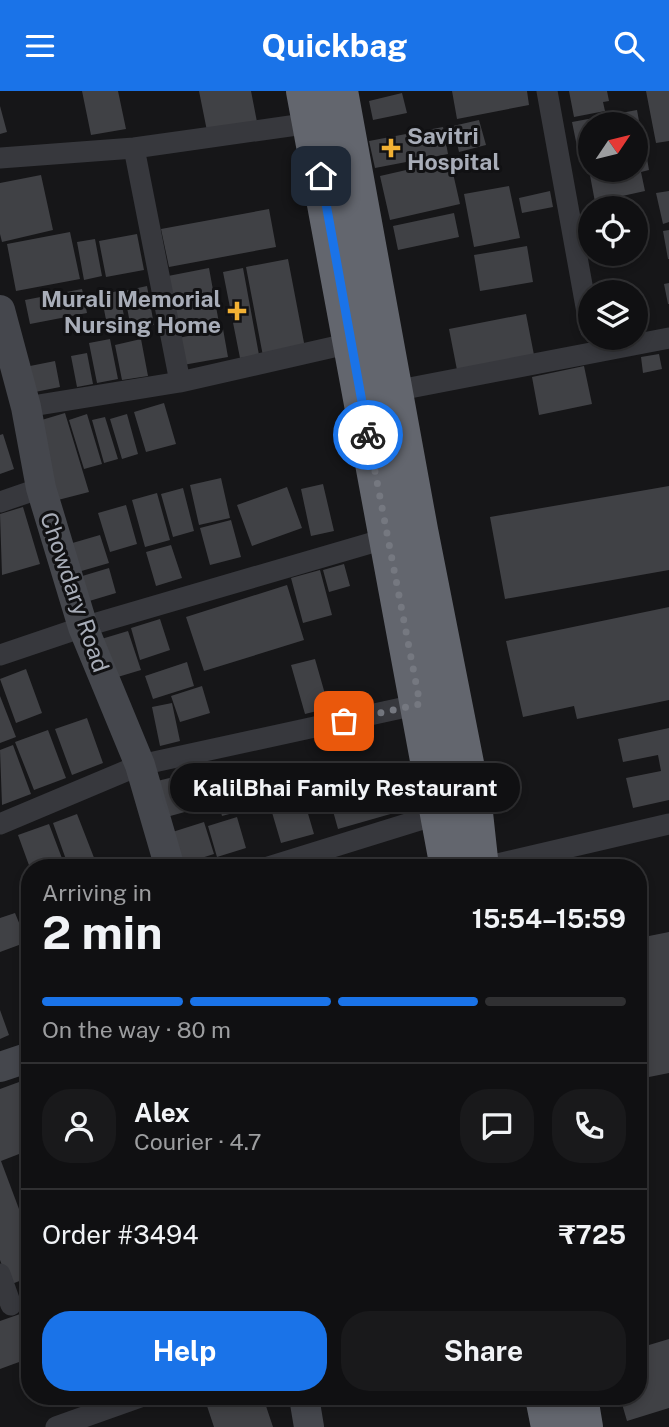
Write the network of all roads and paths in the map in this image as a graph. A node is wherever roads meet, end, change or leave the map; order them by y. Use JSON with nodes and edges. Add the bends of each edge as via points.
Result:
{"nodes":[{"id":1,"x":339,"y":91,"type":"edge"},
{"id":2,"x":547,"y":91,"type":"edge"},
{"id":3,"x":308,"y":107,"type":"edge"},
{"id":4,"x":134,"y":148,"type":"junction"},
{"id":5,"x":0,"y":158,"type":"edge"},
{"id":6,"x":581,"y":280,"type":"edge"},
{"id":7,"x":0,"y":310,"type":"edge"},
{"id":8,"x":669,"y":338,"type":"edge"},
{"id":9,"x":648,"y":340,"type":"edge"},
{"id":10,"x":351,"y":343,"type":"junction"},
{"id":11,"x":4,"y":347,"type":"edge"},
{"id":12,"x":578,"y":348,"type":"edge"},
{"id":13,"x":180,"y":382,"type":"junction"},
{"id":14,"x":394,"y":391,"type":"junction"},
{"id":15,"x":26,"y":407,"type":"junction"},
{"id":16,"x":41,"y":488,"type":"junction"},
{"id":17,"x":0,"y":502,"type":"edge"},
{"id":18,"x":388,"y":538,"type":"junction"},
{"id":19,"x":83,"y":627,"type":"junction"},
{"id":20,"x":0,"y":655,"type":"edge"},
{"id":21,"x":420,"y":704,"type":"junction"},
{"id":22,"x":140,"y":765,"type":"junction"},
{"id":23,"x":439,"y":814,"type":"junction"},
{"id":24,"x":0,"y":824,"type":"edge"},
{"id":25,"x":669,"y":824,"type":"edge"},
{"id":26,"x":167,"y":859,"type":"edge"},
{"id":27,"x":294,"y":859,"type":"edge"},
{"id":28,"x":447,"y":859,"type":"edge"},
{"id":29,"x":479,"y":859,"type":"edge"},
{"id":30,"x":519,"y":859,"type":"edge"},
{"id":31,"x":21,"y":1060,"type":"edge"},
{"id":32,"x":0,"y":1067,"type":"edge"},
{"id":33,"x":21,"y":1072,"type":"edge"},
{"id":34,"x":0,"y":1080,"type":"edge"},
{"id":35,"x":0,"y":1274,"type":"edge"},
{"id":36,"x":14,"y":1304,"type":"edge"},
{"id":37,"x":117,"y":1405,"type":"edge"},
{"id":38,"x":305,"y":1405,"type":"edge"},
{"id":39,"x":546,"y":1405,"type":"edge"},
{"id":40,"x":580,"y":1405,"type":"edge"},
{"id":41,"x":56,"y":1427,"type":"edge"},
{"id":42,"x":309,"y":1427,"type":"edge"},
{"id":43,"x":550,"y":1427,"type":"edge"},
{"id":44,"x":584,"y":1427,"type":"edge"}],
"edges":[{"from":1,"to":14,"type":"highway"},
{"from":2,"to":6,"type":"street"},
{"from":3,"to":4,"type":"street"},
{"from":3,"to":10,"type":"highway"},
{"from":4,"to":5,"type":"street"},
{"from":4,"to":13,"type":"street"},
{"from":7,"to":11,"type":"street","name":"Chowdary Road"},
{"from":8,"to":9,"type":"street"},
{"from":10,"to":13,"type":"street"},
{"from":10,"to":18,"type":"highway"},
{"from":11,"to":15,"type":"street","name":"Chowdary Road"},
{"from":12,"to":14,"type":"street"},
{"from":13,"to":15,"type":"street"},
{"from":14,"to":29,"type":"highway","via":[[473,804]]},
{"from":15,"to":16,"type":"street","name":"Chowdary Road"},
{"from":16,"to":17,"type":"street"},
{"from":16,"to":19,"type":"street","name":"Chowdary Road"},
{"from":18,"to":19,"type":"street"},
{"from":18,"to":21,"type":"highway"},
{"from":19,"to":20,"type":"street"},
{"from":19,"to":22,"type":"street","name":"Chowdary Road"},
{"from":21,"to":22,"type":"street"},
{"from":21,"to":23,"type":"highway"},
{"from":22,"to":24,"type":"street"},
{"from":22,"to":26,"type":"street","name":"Chowdary Road"},
{"from":23,"to":27,"type":"street"},
{"from":23,"to":28,"type":"highway"},
{"from":25,"to":30,"type":"street"},
{"from":31,"to":32,"type":"street"},
{"from":33,"to":34,"type":"street"},
{"from":35,"to":36,"type":"street"},
{"from":37,"to":41,"type":"street"},
{"from":38,"to":42,"type":"street"},
{"from":39,"to":43,"type":"highway"},
{"from":40,"to":44,"type":"highway"}]}
